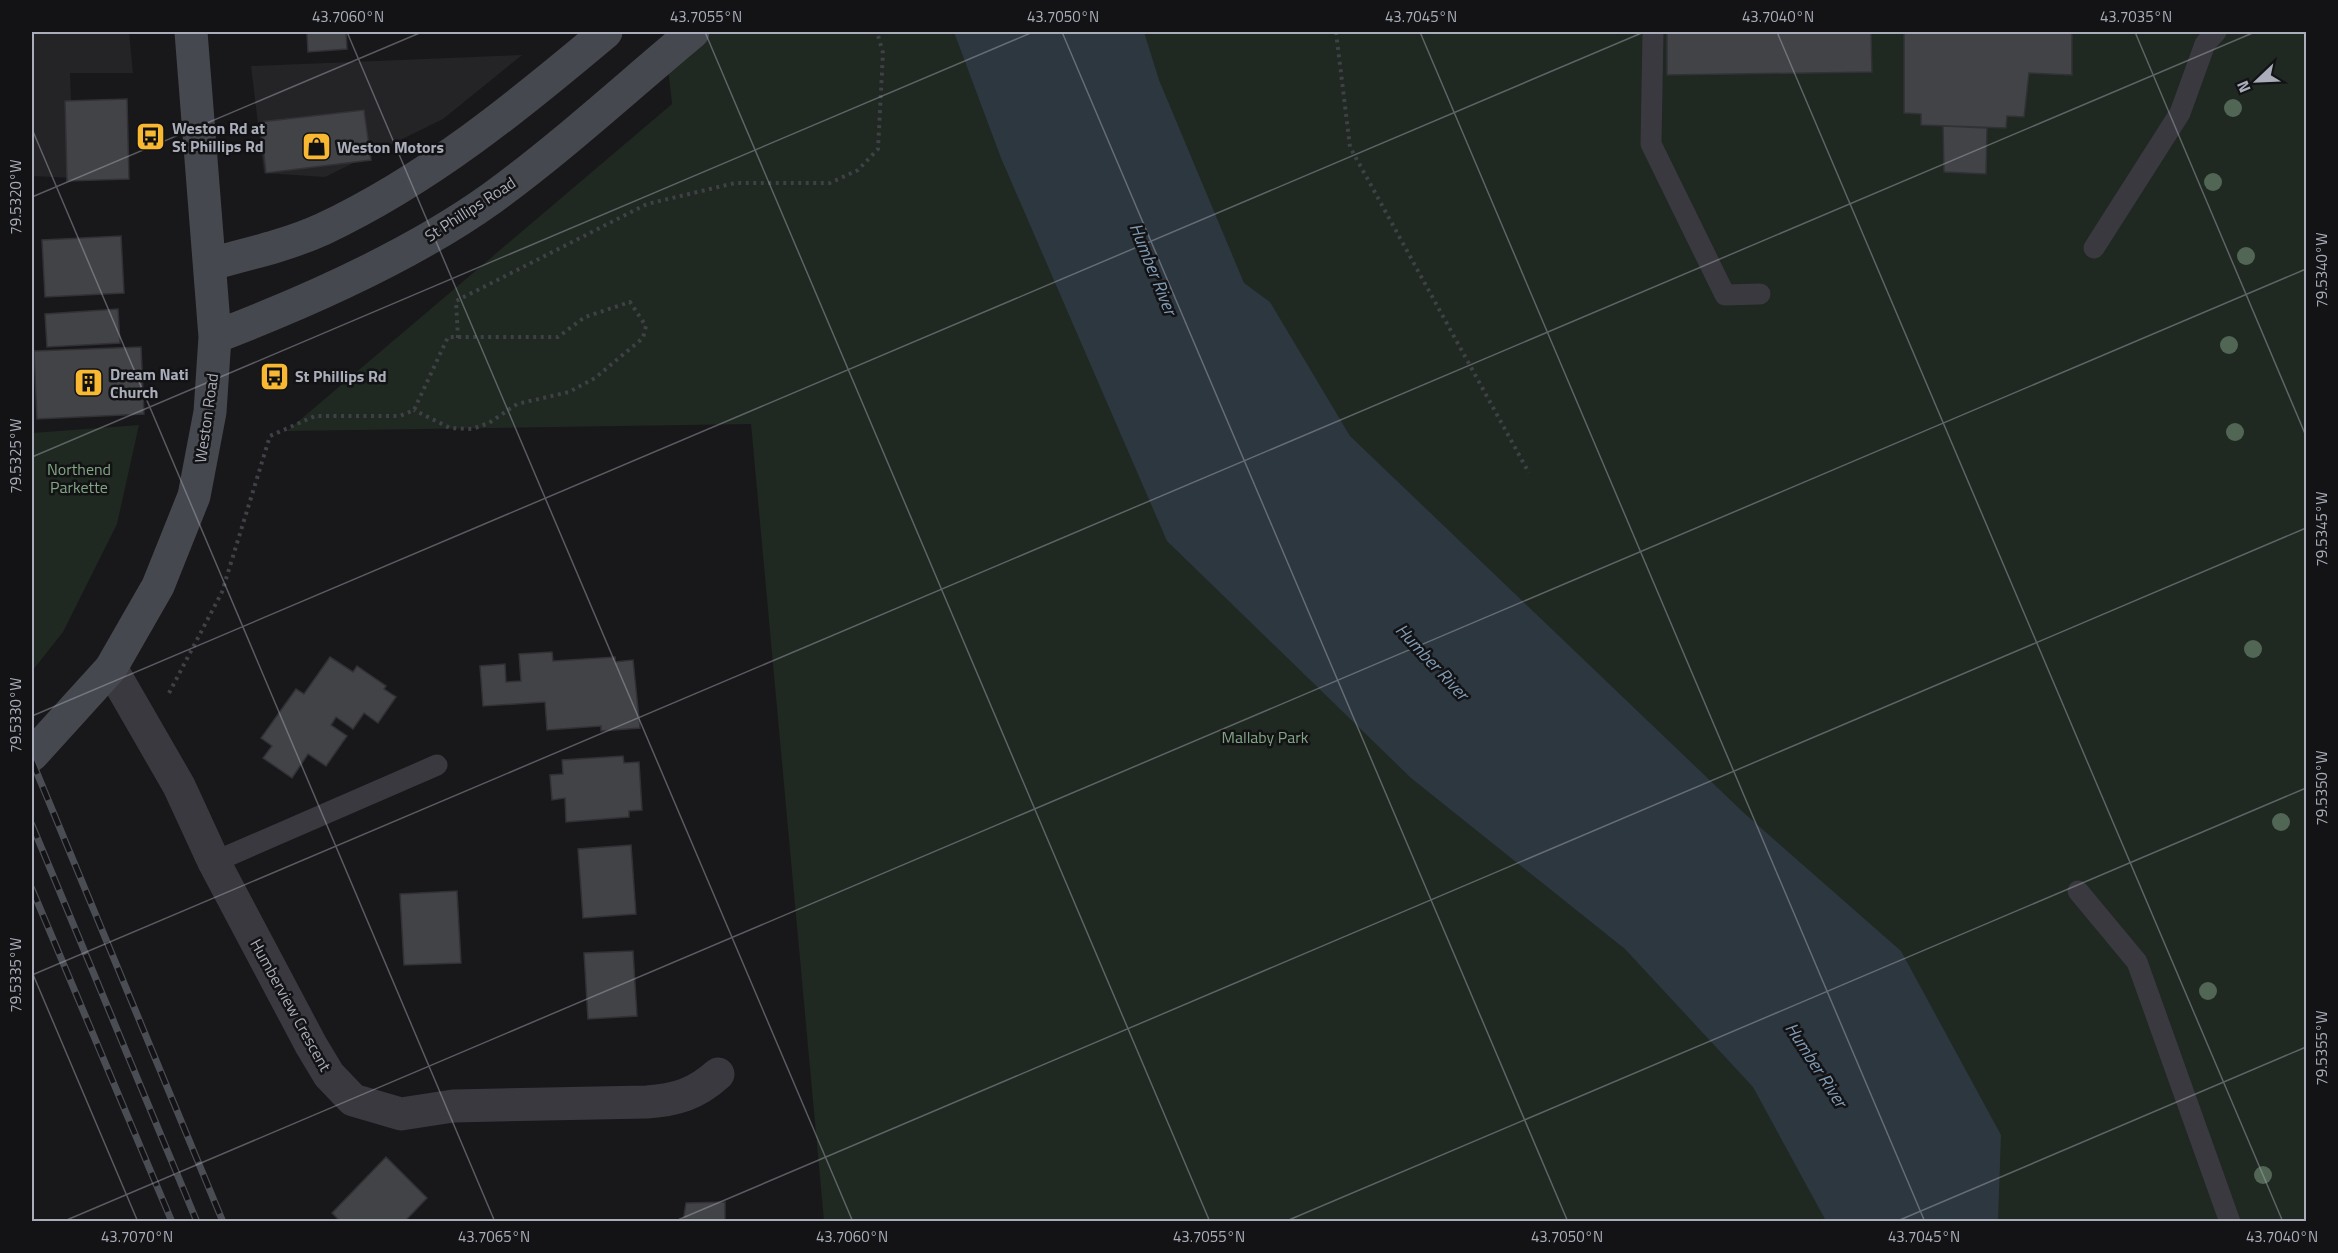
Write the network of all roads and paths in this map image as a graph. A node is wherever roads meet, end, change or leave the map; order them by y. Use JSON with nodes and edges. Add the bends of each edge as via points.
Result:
{"nodes":[{"id":1,"x":191,"y":32,"type":"edge"},
{"id":2,"x":606,"y":32,"type":"edge"},
{"id":3,"x":693,"y":32,"type":"edge"},
{"id":4,"x":878,"y":32,"type":"edge"},
{"id":5,"x":1336,"y":32,"type":"edge"},
{"id":6,"x":1653,"y":32,"type":"edge"},
{"id":7,"x":2216,"y":32,"type":"edge"},
{"id":8,"x":2094,"y":248,"type":"dead end"},
{"id":9,"x":210,"y":264,"type":"junction"},
{"id":10,"x":1760,"y":294,"type":"dead end"},
{"id":11,"x":215,"y":337,"type":"junction"},
{"id":12,"x":458,"y":338,"type":"junction"},
{"id":13,"x":414,"y":410,"type":"junction"},
{"id":14,"x":1529,"y":473,"type":"dead end"},
{"id":15,"x":111,"y":668,"type":"junction"},
{"id":16,"x":167,"y":696,"type":"dead end"},
{"id":17,"x":32,"y":755,"type":"edge"},
{"id":18,"x":437,"y":765,"type":"dead end"},
{"id":19,"x":214,"y":862,"type":"junction"},
{"id":20,"x":2078,"y":891,"type":"dead end"},
{"id":21,"x":718,"y":1074,"type":"dead end"},
{"id":22,"x":2230,"y":1221,"type":"edge"}],
"edges":[{"from":1,"to":9,"type":"main road","name":"Weston Road"},
{"from":2,"to":9,"type":"main road","via":[[504,117],[406,184],[322,229]]},
{"from":3,"to":11,"type":"main road","name":"St Phillips Road","via":[[490,199],[369,270],[283,311]]},
{"from":4,"to":12,"type":"path","via":[[883,52],[878,149],[858,170],[830,183],[735,183],[646,204],[456,302]]},
{"from":5,"to":14,"type":"path","via":[[1350,147]]},
{"from":6,"to":10,"type":"lane","via":[[1651,144],[1725,295]]},
{"from":7,"to":8,"type":"lane","via":[[2205,44],[2180,113]]},
{"from":9,"to":11,"type":"main road","name":"Weston Road"},
{"from":11,"to":15,"type":"main road","name":"Weston Road","via":[[210,412],[194,495],[158,586]]},
{"from":12,"to":13,"type":"path","via":[[448,337]]},
{"from":12,"to":13,"type":"path","via":[[558,337],[585,317],[630,302],[646,326],[643,338],[595,378],[569,392],[517,404],[489,423],[472,429],[450,428]]},
{"from":13,"to":16,"type":"path","via":[[400,416],[315,416],[270,436],[222,592]]},
{"from":15,"to":17,"type":"main road","name":"Weston Road"},
{"from":15,"to":19,"type":"street","name":"Humberview Crescent","via":[[179,786]]},
{"from":18,"to":19,"type":"lane"},
{"from":19,"to":21,"type":"street","name":"Humberview Crescent","via":[[311,1045],[329,1075],[353,1100],[401,1114],[453,1106],[675,1100],[703,1088]]},
{"from":20,"to":22,"type":"lane","via":[[2137,962]]}]}
